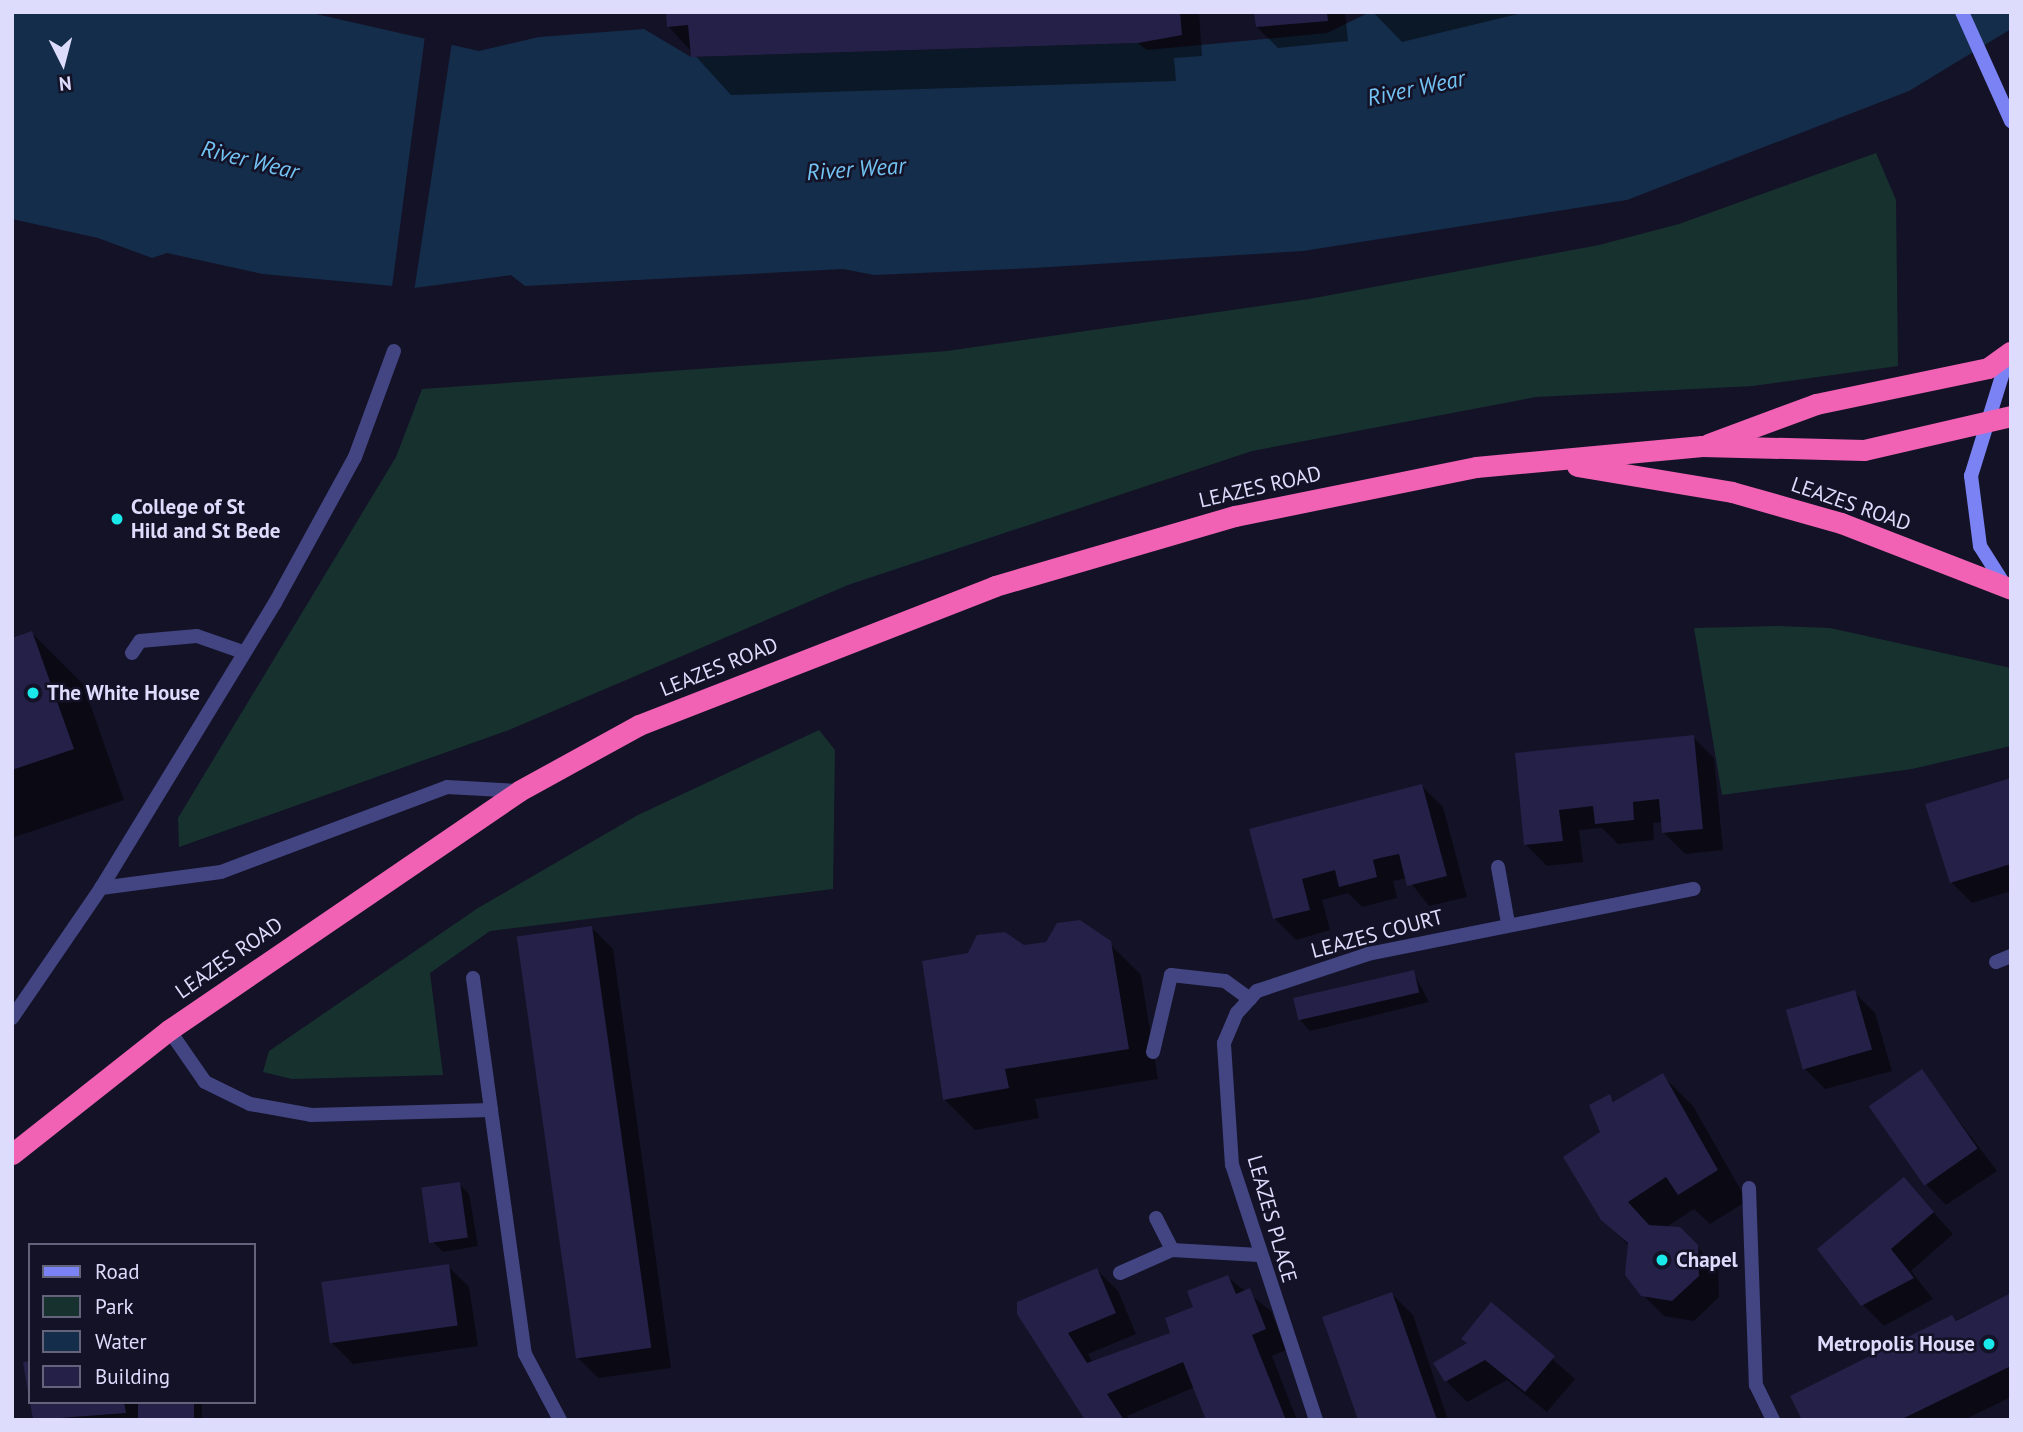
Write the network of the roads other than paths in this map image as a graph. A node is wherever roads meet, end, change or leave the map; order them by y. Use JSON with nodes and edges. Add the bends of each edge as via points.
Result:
{"nodes":[{"id":1,"x":1962,"y":12,"type":"edge"},
{"id":2,"x":2011,"y":121,"type":"edge"},
{"id":3,"x":394,"y":351,"type":"dead end"},
{"id":4,"x":2010,"y":351,"type":"edge"},
{"id":5,"x":2011,"y":416,"type":"edge"},
{"id":6,"x":1983,"y":425,"type":"junction"},
{"id":7,"x":1702,"y":446,"type":"junction"},
{"id":8,"x":1551,"y":462,"type":"junction"},
{"id":9,"x":2009,"y":589,"type":"edge"},
{"id":10,"x":243,"y":652,"type":"junction"},
{"id":11,"x":132,"y":653,"type":"dead end"},
{"id":12,"x":519,"y":790,"type":"junction"},
{"id":13,"x":1498,"y":867,"type":"dead end"},
{"id":14,"x":102,"y":888,"type":"junction"},
{"id":15,"x":1694,"y":889,"type":"dead end"},
{"id":16,"x":1508,"y":923,"type":"junction"},
{"id":17,"x":2011,"y":956,"type":"edge"},
{"id":18,"x":1996,"y":962,"type":"dead end"},
{"id":19,"x":474,"y":978,"type":"dead end"},
{"id":20,"x":1254,"y":995,"type":"junction"},
{"id":21,"x":12,"y":1017,"type":"edge"},
{"id":22,"x":169,"y":1030,"type":"junction"},
{"id":23,"x":1153,"y":1052,"type":"dead end"},
{"id":24,"x":491,"y":1110,"type":"junction"},
{"id":25,"x":12,"y":1154,"type":"edge"},
{"id":26,"x":1749,"y":1188,"type":"dead end"},
{"id":27,"x":1156,"y":1218,"type":"dead end"},
{"id":28,"x":1172,"y":1250,"type":"junction"},
{"id":29,"x":1259,"y":1255,"type":"junction"},
{"id":30,"x":1120,"y":1273,"type":"dead end"},
{"id":31,"x":560,"y":1420,"type":"edge"},
{"id":32,"x":1316,"y":1420,"type":"edge"},
{"id":33,"x":1773,"y":1420,"type":"edge"}],
"edges":[{"from":1,"to":2,"type":"street"},
{"from":3,"to":10,"type":"street","via":[[355,457]]},
{"from":4,"to":6,"type":"street"},
{"from":4,"to":7,"type":"highway","via":[[1988,368],[1816,404]]},
{"from":5,"to":6,"type":"highway","name":"LEAZES ROAD"},
{"from":6,"to":7,"type":"highway","name":"LEAZES ROAD","via":[[1864,450]]},
{"from":6,"to":9,"type":"street","via":[[1971,477],[1973,511],[1980,546]]},
{"from":7,"to":8,"type":"highway","name":"LEAZES ROAD"},
{"from":8,"to":9,"type":"highway","name":"LEAZES ROAD","via":[[1732,492],[1840,523]]},
{"from":8,"to":12,"type":"highway","name":"LEAZES ROAD","via":[[1476,467],[1262,510],[995,586],[639,725]]},
{"from":10,"to":11,"type":"street","via":[[197,636],[140,640]]},
{"from":10,"to":14,"type":"street"},
{"from":12,"to":14,"type":"street","via":[[447,787],[221,872]]},
{"from":12,"to":22,"type":"highway","name":"LEAZES ROAD"},
{"from":13,"to":16,"type":"street"},
{"from":14,"to":21,"type":"street"},
{"from":15,"to":16,"type":"street","name":"LEAZES COURT"},
{"from":16,"to":20,"type":"street","name":"LEAZES COURT","via":[[1368,954]]},
{"from":17,"to":18,"type":"street"},
{"from":19,"to":24,"type":"street"},
{"from":20,"to":23,"type":"street","via":[[1225,981],[1171,975]]},
{"from":20,"to":29,"type":"street","name":"LEAZES PLACE","via":[[1224,1043],[1225,1104],[1232,1166]]},
{"from":22,"to":24,"type":"street","via":[[205,1082],[250,1104],[312,1115]]},
{"from":22,"to":25,"type":"highway","name":"LEAZES ROAD"},
{"from":24,"to":31,"type":"street","via":[[524,1353]]},
{"from":26,"to":33,"type":"street","via":[[1756,1385]]},
{"from":27,"to":28,"type":"street"},
{"from":28,"to":29,"type":"street"},
{"from":28,"to":30,"type":"street"},
{"from":29,"to":32,"type":"street","name":"LEAZES PLACE"}]}
